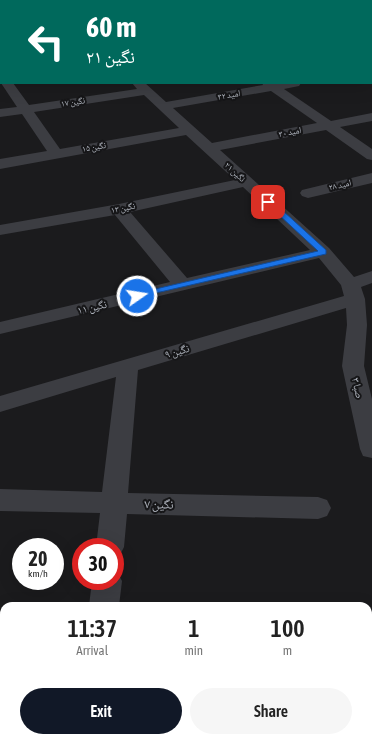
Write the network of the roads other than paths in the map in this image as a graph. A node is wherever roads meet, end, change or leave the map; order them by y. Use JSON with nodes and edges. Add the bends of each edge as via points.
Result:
{"nodes":[{"id":1,"x":8,"y":84,"type":"edge"},
{"id":2,"x":283,"y":84,"type":"edge"},
{"id":3,"x":271,"y":85,"type":"edge"},
{"id":4,"x":142,"y":87,"type":"edge"},
{"id":5,"x":163,"y":106,"type":"junction"},
{"id":6,"x":26,"y":109,"type":"junction"},
{"id":7,"x":0,"y":113,"type":"edge"},
{"id":8,"x":372,"y":117,"type":"edge"},
{"id":9,"x":328,"y":125,"type":"junction"},
{"id":10,"x":189,"y":130,"type":"junction"},
{"id":11,"x":209,"y":148,"type":"junction"},
{"id":12,"x":56,"y":154,"type":"junction"},
{"id":13,"x":372,"y":156,"type":"edge"},
{"id":14,"x":0,"y":164,"type":"edge"},
{"id":15,"x":372,"y":178,"type":"edge"},
{"id":16,"x":246,"y":182,"type":"junction"},
{"id":17,"x":308,"y":192,"type":"dead end"},
{"id":18,"x":119,"y":209,"type":"junction"},
{"id":19,"x":0,"y":230,"type":"edge"},
{"id":20,"x":323,"y":252,"type":"junction"},
{"id":21,"x":372,"y":277,"type":"edge"},
{"id":22,"x":183,"y":285,"type":"junction"},
{"id":23,"x":352,"y":291,"type":"junction"},
{"id":24,"x":364,"y":325,"type":"edge"},
{"id":25,"x":0,"y":328,"type":"edge"},
{"id":26,"x":128,"y":365,"type":"junction"},
{"id":27,"x":0,"y":404,"type":"edge"},
{"id":28,"x":372,"y":449,"type":"edge"},
{"id":29,"x":0,"y":500,"type":"edge"},
{"id":30,"x":115,"y":503,"type":"junction"},
{"id":31,"x":318,"y":508,"type":"dead end"},
{"id":32,"x":111,"y":538,"type":"edge"},
{"id":33,"x":106,"y":590,"type":"edge"},
{"id":34,"x":104,"y":602,"type":"edge"}],
"edges":[{"from":1,"to":6,"type":"street"},
{"from":2,"to":3,"type":"street","name":"امید ۳۲"},
{"from":3,"to":5,"type":"street","name":"امید ۳۲"},
{"from":3,"to":9,"type":"street"},
{"from":4,"to":5,"type":"street","name":"نگین ۲۱"},
{"from":4,"to":6,"type":"street","name":"نگین ۱۷"},
{"from":5,"to":10,"type":"street","name":"نگین ۲۱"},
{"from":6,"to":7,"type":"street","name":"نگین ۱۷"},
{"from":6,"to":12,"type":"street"},
{"from":8,"to":9,"type":"street","name":"امید ۳۰"},
{"from":9,"to":11,"type":"street","name":"امید ۳۰"},
{"from":9,"to":13,"type":"street"},
{"from":10,"to":11,"type":"street","name":"نگین ۲۱"},
{"from":10,"to":12,"type":"street","name":"نگین ۱۵"},
{"from":11,"to":16,"type":"street","name":"نگین ۲۱"},
{"from":12,"to":14,"type":"street","name":"نگین ۱۵"},
{"from":15,"to":17,"type":"street","name":"امید ۲۸"},
{"from":16,"to":18,"type":"street","name":"نگین ۱۳"},
{"from":16,"to":20,"type":"street","name":"نگین ۲۱"},
{"from":18,"to":19,"type":"street","name":"نگین ۱۳"},
{"from":18,"to":22,"type":"street"},
{"from":20,"to":22,"type":"street","name":"نگین ۱۱"},
{"from":20,"to":23,"type":"street","name":"نگین ۲۱"},
{"from":21,"to":23,"type":"street","name":"نگین ۹"},
{"from":22,"to":25,"type":"street","name":"نگین ۱۱"},
{"from":23,"to":24,"type":"street"},
{"from":23,"to":26,"type":"street","name":"نگین ۹"},
{"from":24,"to":28,"type":"street","name":"صبا ۳","via":[[353,366]]},
{"from":26,"to":27,"type":"street","name":"نگین ۹"},
{"from":26,"to":30,"type":"street"},
{"from":29,"to":30,"type":"street","name":"نگین ۷"},
{"from":30,"to":31,"type":"street","name":"نگین ۷"},
{"from":30,"to":32,"type":"street"},
{"from":33,"to":34,"type":"street"}]}
